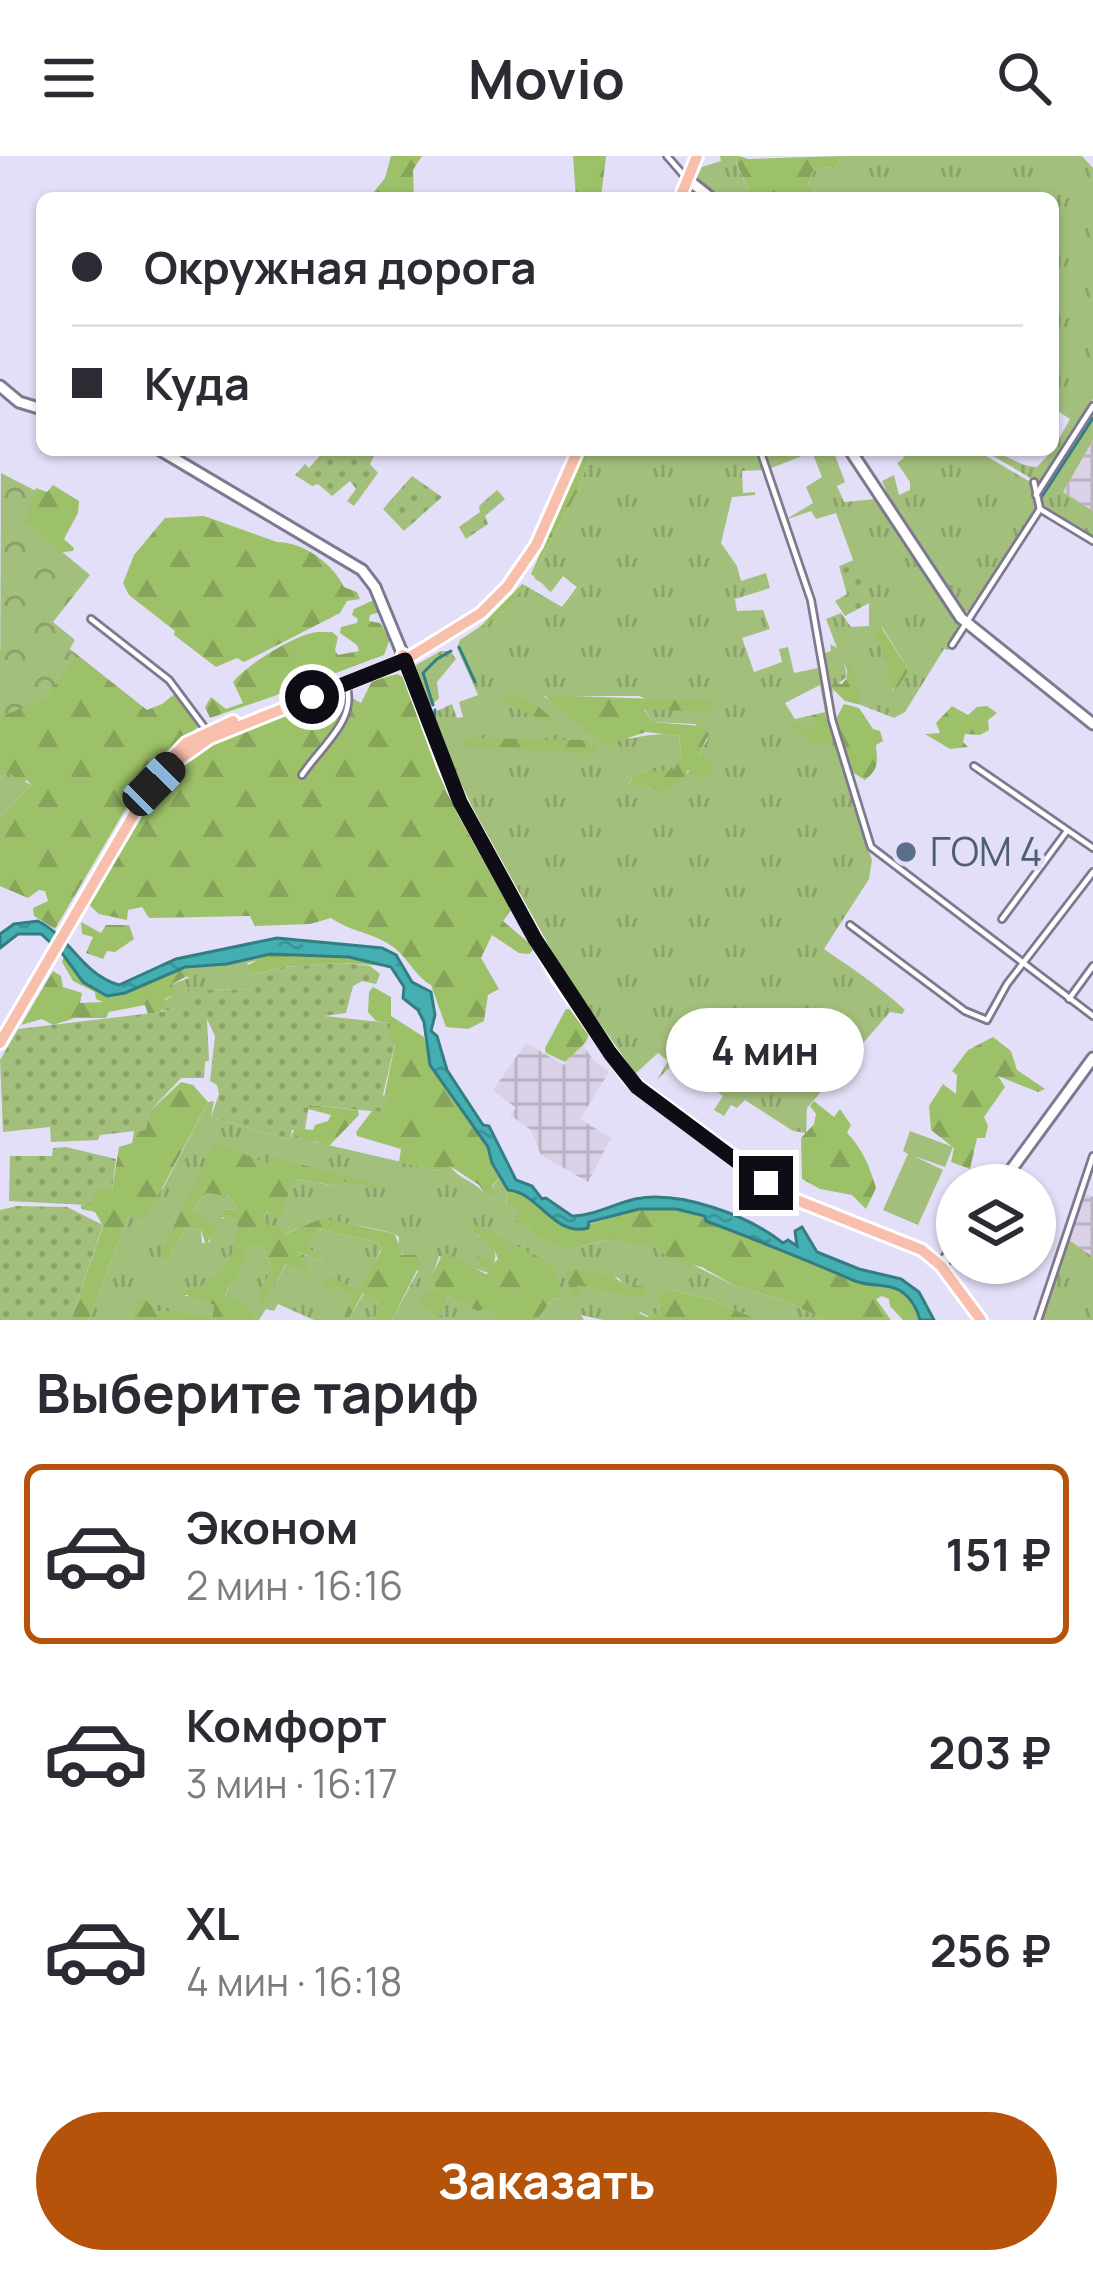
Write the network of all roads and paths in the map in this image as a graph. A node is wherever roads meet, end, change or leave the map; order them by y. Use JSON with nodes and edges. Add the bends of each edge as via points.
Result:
{"nodes":[{"id":1,"x":667,"y":156,"type":"edge"},
{"id":2,"x":697,"y":156,"type":"edge"},
{"id":3,"x":687,"y":179,"type":"junction"},
{"id":4,"x":682,"y":192,"type":"edge"},
{"id":5,"x":705,"y":192,"type":"edge"},
{"id":6,"x":0,"y":386,"type":"edge"},
{"id":7,"x":1093,"y":406,"type":"edge"},
{"id":8,"x":36,"y":407,"type":"edge"},
{"id":9,"x":170,"y":456,"type":"edge"},
{"id":10,"x":575,"y":456,"type":"edge"},
{"id":11,"x":762,"y":456,"type":"edge"},
{"id":12,"x":854,"y":456,"type":"edge"},
{"id":13,"x":1034,"y":482,"type":"dead end"},
{"id":14,"x":1036,"y":495,"type":"junction"},
{"id":15,"x":1040,"y":509,"type":"junction"},
{"id":16,"x":1093,"y":541,"type":"edge"},
{"id":17,"x":91,"y":619,"type":"dead end"},
{"id":18,"x":966,"y":623,"type":"junction"},
{"id":19,"x":952,"y":645,"type":"dead end"},
{"id":20,"x":404,"y":657,"type":"junction"},
{"id":21,"x":346,"y":684,"type":"junction"},
{"id":22,"x":1093,"y":724,"type":"edge"},
{"id":23,"x":207,"y":731,"type":"junction"},
{"id":24,"x":974,"y":766,"type":"dead end"},
{"id":25,"x":302,"y":775,"type":"dead end"},
{"id":26,"x":1067,"y":831,"type":"junction"},
{"id":27,"x":1093,"y":848,"type":"edge"},
{"id":28,"x":1093,"y":872,"type":"edge"},
{"id":29,"x":1002,"y":919,"type":"dead end"},
{"id":30,"x":68,"y":920,"type":"junction"},
{"id":31,"x":850,"y":925,"type":"dead end"},
{"id":32,"x":45,"y":960,"type":"junction"},
{"id":33,"x":1024,"y":966,"type":"junction"},
{"id":34,"x":1093,"y":966,"type":"edge"},
{"id":35,"x":1069,"y":999,"type":"junction"},
{"id":36,"x":1093,"y":1016,"type":"edge"},
{"id":37,"x":0,"y":1033,"type":"edge"},
{"id":38,"x":0,"y":1042,"type":"edge"},
{"id":39,"x":1093,"y":1058,"type":"edge"},
{"id":40,"x":1093,"y":1156,"type":"edge"},
{"id":41,"x":1015,"y":1164,"type":"edge"},
{"id":42,"x":936,"y":1263,"type":"edge"},
{"id":43,"x":954,"y":1284,"type":"edge"},
{"id":44,"x":981,"y":1320,"type":"edge"},
{"id":45,"x":1038,"y":1320,"type":"edge"}],
"edges":[{"from":1,"to":3,"type":"street"},
{"from":2,"to":3,"type":"main road"},
{"from":3,"to":4,"type":"main road"},
{"from":3,"to":5,"type":"street"},
{"from":6,"to":8,"type":"street"},
{"from":7,"to":14,"type":"street"},
{"from":9,"to":20,"type":"street","via":[[362,570]]},
{"from":10,"to":20,"type":"main road","via":[[520,571],[488,607]]},
{"from":11,"to":33,"type":"street","via":[[809,595],[832,720],[872,849]]},
{"from":12,"to":18,"type":"street"},
{"from":13,"to":14,"type":"street"},
{"from":14,"to":15,"type":"street"},
{"from":15,"to":16,"type":"street"},
{"from":15,"to":18,"type":"street"},
{"from":17,"to":23,"type":"street","via":[[172,683]]},
{"from":18,"to":19,"type":"street"},
{"from":18,"to":22,"type":"street"},
{"from":20,"to":21,"type":"main road"},
{"from":20,"to":23,"type":"main road"},
{"from":20,"to":42,"type":"main road","via":[[460,802],[535,939],[637,1087],[766,1183],[822,1213],[903,1240]]},
{"from":21,"to":25,"type":"street","via":[[346,719]]},
{"from":21,"to":30,"type":"main road","via":[[210,738],[173,764]]},
{"from":23,"to":30,"type":"main road","via":[[148,779]]},
{"from":24,"to":26,"type":"street"},
{"from":26,"to":27,"type":"street"},
{"from":26,"to":29,"type":"street"},
{"from":28,"to":33,"type":"street"},
{"from":30,"to":32,"type":"main road"},
{"from":31,"to":33,"type":"street","via":[[987,1020]]},
{"from":32,"to":37,"type":"main road"},
{"from":32,"to":38,"type":"main road"},
{"from":33,"to":35,"type":"street"},
{"from":34,"to":35,"type":"street"},
{"from":35,"to":36,"type":"street"},
{"from":39,"to":41,"type":"street"},
{"from":40,"to":45,"type":"street"},
{"from":43,"to":44,"type":"main road"}]}
